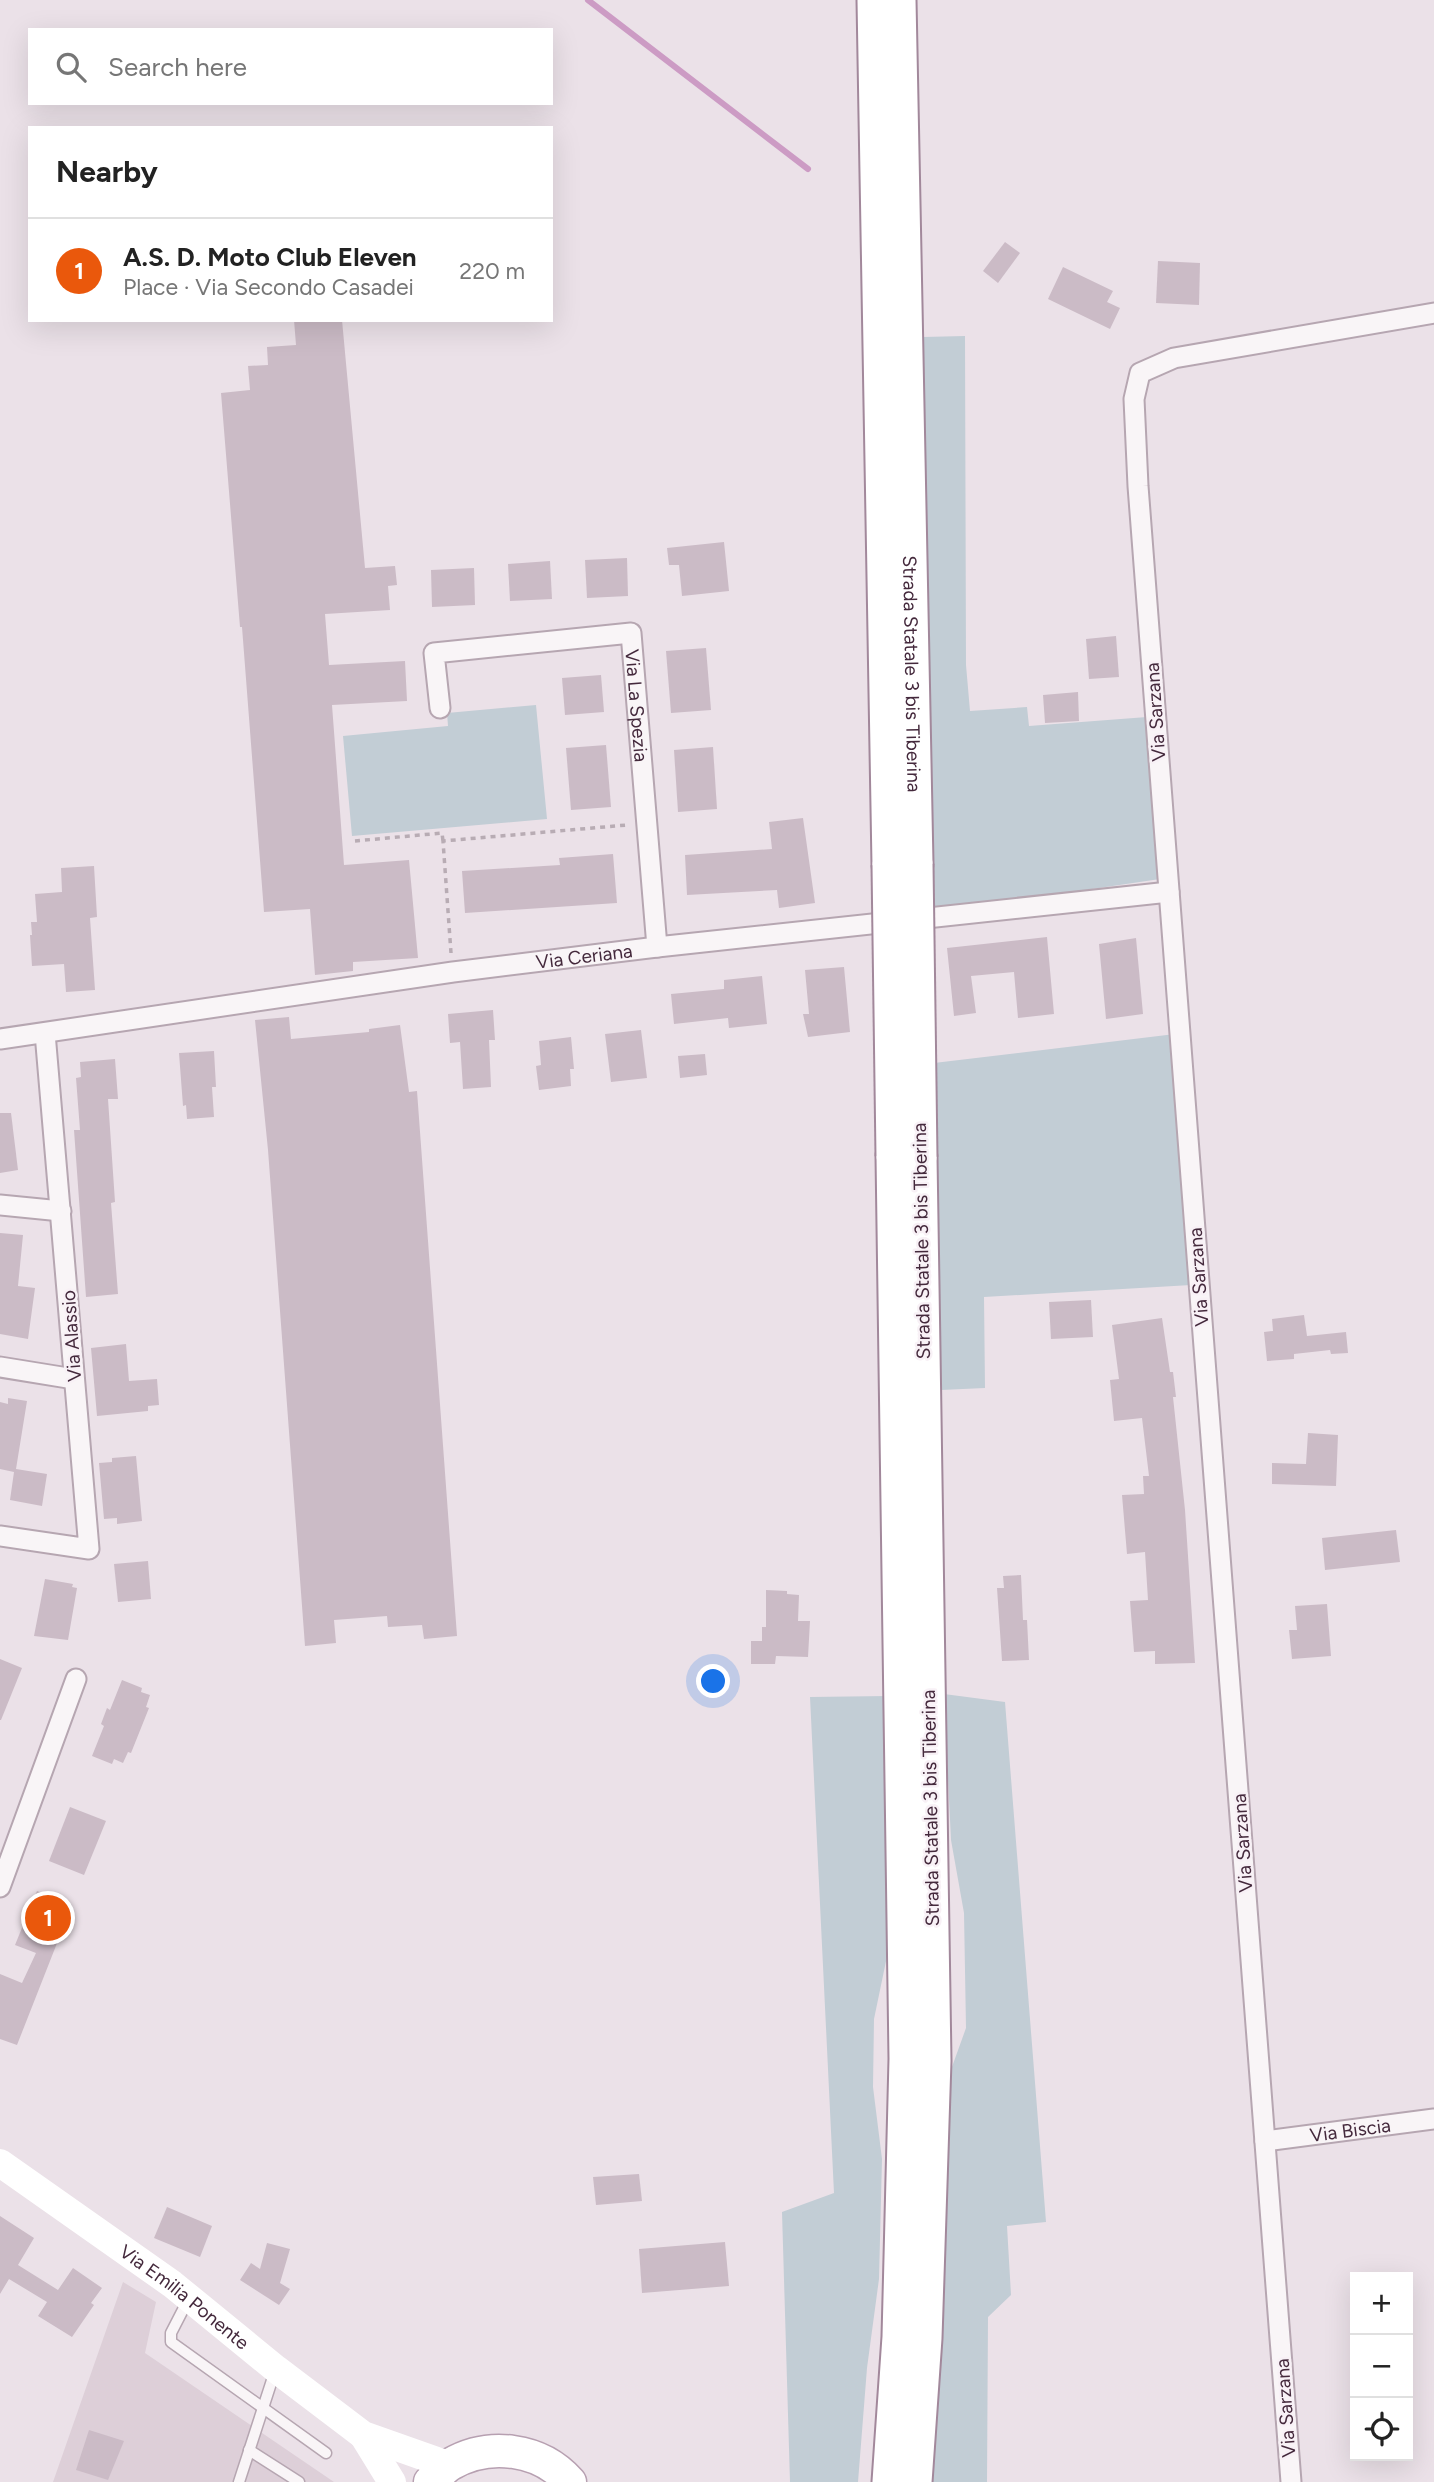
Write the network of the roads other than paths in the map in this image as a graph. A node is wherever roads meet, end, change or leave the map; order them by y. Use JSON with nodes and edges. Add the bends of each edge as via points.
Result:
{"nodes":[{"id":1,"x":874,"y":0,"type":"edge"},
{"id":2,"x":899,"y":0,"type":"edge"},
{"id":3,"x":1434,"y":313,"type":"edge"},
{"id":4,"x":440,"y":708,"type":"dead end"},
{"id":5,"x":903,"y":865,"type":"junction"},
{"id":6,"x":1169,"y":892,"type":"junction"},
{"id":7,"x":657,"y":947,"type":"junction"},
{"id":8,"x":45,"y":1033,"type":"junction"},
{"id":9,"x":0,"y":1039,"type":"edge"},
{"id":10,"x":907,"y":1157,"type":"junction"},
{"id":11,"x":0,"y":1205,"type":"edge"},
{"id":12,"x":61,"y":1211,"type":"junction"},
{"id":13,"x":0,"y":1367,"type":"edge"},
{"id":14,"x":74,"y":1379,"type":"junction"},
{"id":15,"x":0,"y":1536,"type":"edge"},
{"id":16,"x":76,"y":1679,"type":"dead end"},
{"id":17,"x":0,"y":1887,"type":"edge"},
{"id":18,"x":1434,"y":2119,"type":"edge"},
{"id":19,"x":1265,"y":2141,"type":"junction"},
{"id":20,"x":0,"y":2163,"type":"edge"},
{"id":21,"x":191,"y":2293,"type":"junction"},
{"id":22,"x":279,"y":2364,"type":"junction"},
{"id":23,"x":263,"y":2409,"type":"junction"},
{"id":24,"x":363,"y":2435,"type":"junction"},
{"id":25,"x":249,"y":2450,"type":"junction"},
{"id":26,"x":326,"y":2453,"type":"dead end"},
{"id":27,"x":439,"y":2474,"type":"edge"},
{"id":28,"x":239,"y":2482,"type":"edge"},
{"id":29,"x":299,"y":2482,"type":"edge"},
{"id":30,"x":392,"y":2482,"type":"edge"},
{"id":31,"x":570,"y":2482,"type":"edge"},
{"id":32,"x":889,"y":2482,"type":"edge"},
{"id":33,"x":915,"y":2482,"type":"edge"},
{"id":34,"x":1291,"y":2482,"type":"edge"}],
"edges":[{"from":1,"to":5,"type":"highway","name":"Strada Statale 3 bis Tiberina"},
{"from":2,"to":5,"type":"highway","name":"Strada Statale 3 bis Tiberina"},
{"from":3,"to":6,"type":"street","name":"Via Sarzana","via":[[1174,358],[1140,373],[1133,399]]},
{"from":4,"to":7,"type":"street","name":"Via La Spezia","via":[[435,653],[631,633]]},
{"from":5,"to":10,"type":"highway","name":"Strada Statale 3 bis Tiberina","bridge":true},
{"from":6,"to":7,"type":"street","name":"Via Ceriana"},
{"from":6,"to":19,"type":"street","name":"Via Sarzana"},
{"from":7,"to":8,"type":"street","name":"Via Ceriana","via":[[453,972]]},
{"from":8,"to":9,"type":"street","name":"Via Ceriana"},
{"from":8,"to":12,"type":"street","name":"Via Alassio"},
{"from":10,"to":32,"type":"highway","name":"Strada Statale 3 bis Tiberina","via":[[906,2059],[899,2337]]},
{"from":10,"to":33,"type":"highway","name":"Strada Statale 3 bis Tiberina","via":[[934,2061]]},
{"from":11,"to":12,"type":"street"},
{"from":12,"to":14,"type":"street","name":"Via Alassio"},
{"from":13,"to":14,"type":"street"},
{"from":14,"to":15,"type":"street","name":"Via Alassio","via":[[89,1549]]},
{"from":16,"to":17,"type":"street"},
{"from":18,"to":19,"type":"street","name":"Via Biscia"},
{"from":19,"to":34,"type":"street","name":"Via Sarzana"},
{"from":20,"to":21,"type":"main road","name":"Via Emilia Ponente"},
{"from":21,"to":22,"type":"main road","name":"Via Emilia Ponente"},
{"from":21,"to":23,"type":"lane","via":[[171,2342]]},
{"from":22,"to":23,"type":"lane"},
{"from":22,"to":24,"type":"main road","name":"Via Emilia Ponente"},
{"from":23,"to":25,"type":"lane"},
{"from":23,"to":26,"type":"lane"},
{"from":24,"to":27,"type":"main road","name":"Via Emilia Ponente"},
{"from":24,"to":30,"type":"main road","name":"Via Emilia Ponente"},
{"from":25,"to":28,"type":"lane"},
{"from":25,"to":29,"type":"lane"},
{"from":27,"to":31,"type":"main road","via":[[467,2457],[506,2451],[545,2462]]}]}
